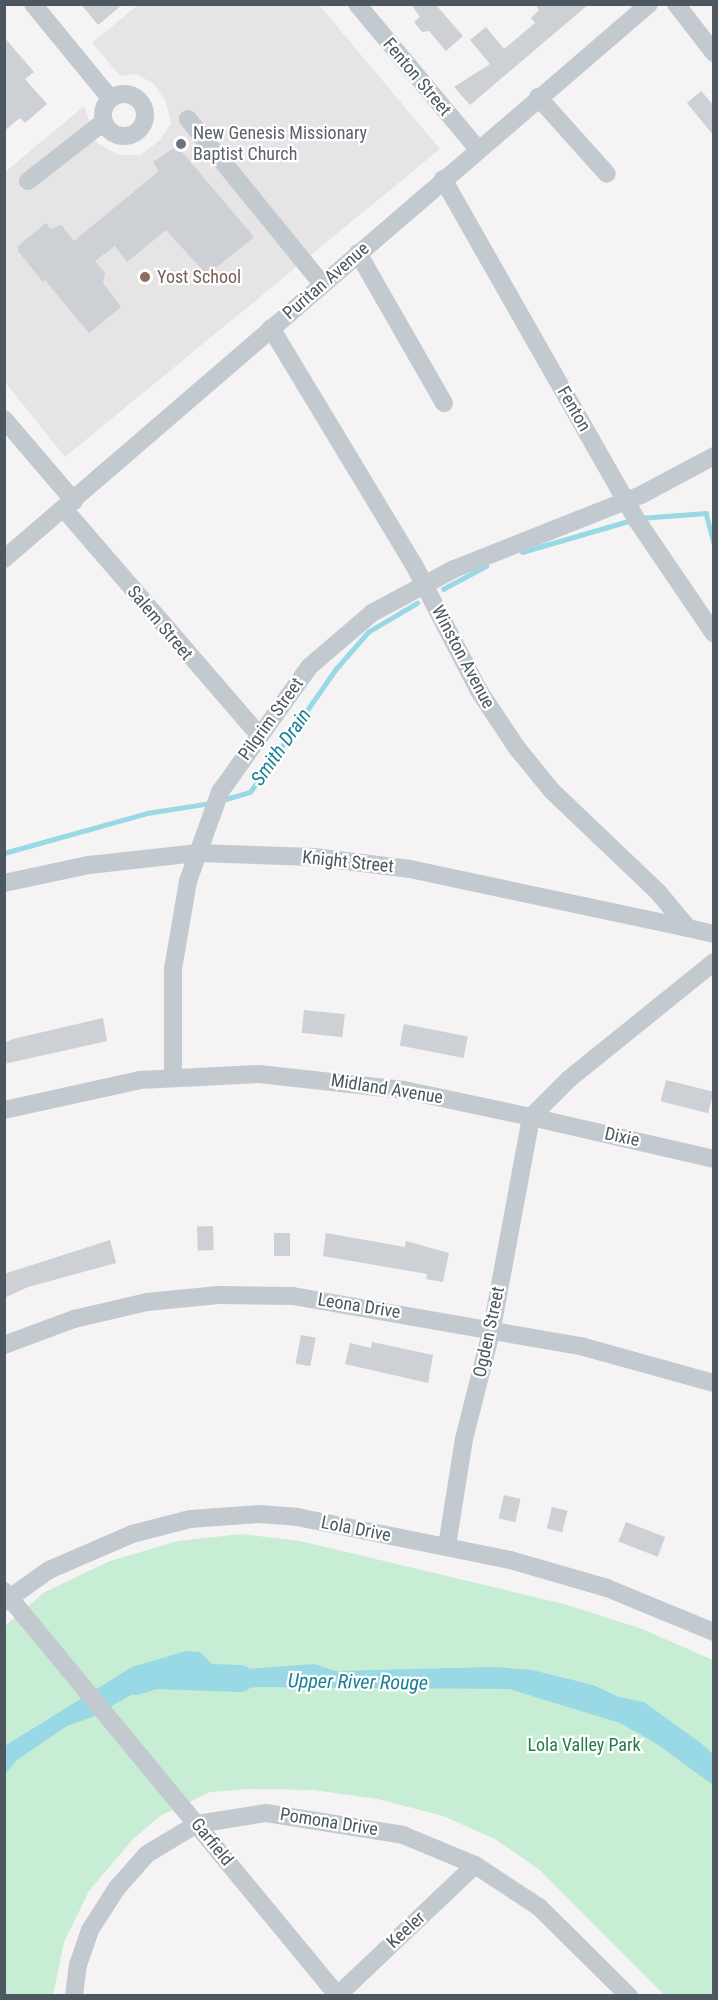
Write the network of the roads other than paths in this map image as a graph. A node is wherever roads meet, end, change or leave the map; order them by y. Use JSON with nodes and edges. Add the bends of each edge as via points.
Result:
{"nodes":[{"id":1,"x":33,"y":4,"type":"edge"},
{"id":2,"x":357,"y":4,"type":"edge"},
{"id":3,"x":649,"y":4,"type":"edge"},
{"id":4,"x":676,"y":4,"type":"edge"},
{"id":5,"x":714,"y":53,"type":"edge"},
{"id":6,"x":538,"y":97,"type":"junction"},
{"id":7,"x":110,"y":98,"type":"junction"},
{"id":8,"x":188,"y":119,"type":"dead end"},
{"id":9,"x":105,"y":126,"type":"junction"},
{"id":10,"x":477,"y":149,"type":"junction"},
{"id":11,"x":607,"y":174,"type":"dead end"},
{"id":12,"x":443,"y":179,"type":"junction"},
{"id":13,"x":28,"y":180,"type":"dead end"},
{"id":14,"x":358,"y":253,"type":"junction"},
{"id":15,"x":322,"y":284,"type":"junction"},
{"id":16,"x":271,"y":328,"type":"junction"},
{"id":17,"x":444,"y":403,"type":"dead end"},
{"id":18,"x":4,"y":419,"type":"edge"},
{"id":19,"x":714,"y":456,"type":"edge"},
{"id":20,"x":625,"y":499,"type":"junction"},
{"id":21,"x":69,"y":505,"type":"junction"},
{"id":22,"x":4,"y":559,"type":"edge"},
{"id":23,"x":424,"y":585,"type":"junction"},
{"id":24,"x":714,"y":634,"type":"edge"},
{"id":25,"x":259,"y":735,"type":"junction"},
{"id":26,"x":198,"y":853,"type":"junction"},
{"id":27,"x":4,"y":883,"type":"edge"},
{"id":28,"x":688,"y":928,"type":"junction"},
{"id":29,"x":714,"y":934,"type":"edge"},
{"id":30,"x":714,"y":962,"type":"edge"},
{"id":31,"x":174,"y":1076,"type":"junction"},
{"id":32,"x":4,"y":1110,"type":"edge"},
{"id":33,"x":531,"y":1117,"type":"junction"},
{"id":34,"x":714,"y":1159,"type":"edge"},
{"id":35,"x":492,"y":1328,"type":"junction"},
{"id":36,"x":4,"y":1345,"type":"edge"},
{"id":37,"x":714,"y":1383,"type":"edge"},
{"id":38,"x":447,"y":1546,"type":"junction"},
{"id":39,"x":6,"y":1597,"type":"edge"},
{"id":40,"x":714,"y":1632,"type":"edge"},
{"id":41,"x":197,"y":1824,"type":"junction"},
{"id":42,"x":475,"y":1865,"type":"junction"},
{"id":43,"x":74,"y":1995,"type":"edge"},
{"id":44,"x":337,"y":1995,"type":"edge"},
{"id":45,"x":629,"y":1995,"type":"edge"}],
"edges":[{"from":1,"to":7,"type":"street"},
{"from":2,"to":10,"type":"street","name":"Fenton Street"},
{"from":3,"to":6,"type":"street","name":"Puritan Avenue"},
{"from":4,"to":5,"type":"street"},
{"from":6,"to":10,"type":"street","name":"Puritan Avenue"},
{"from":6,"to":11,"type":"street"},
{"from":7,"to":9,"type":"street","via":[[102,115]]},
{"from":7,"to":9,"type":"street","via":[[124,93],[138,99],[145,119],[138,132],[124,137]]},
{"from":8,"to":15,"type":"street"},
{"from":9,"to":13,"type":"street","via":[[97,127]]},
{"from":10,"to":12,"type":"street","name":"Puritan Avenue"},
{"from":12,"to":14,"type":"street","name":"Puritan Avenue"},
{"from":12,"to":20,"type":"street","name":"Fenton"},
{"from":14,"to":15,"type":"street","name":"Puritan Avenue"},
{"from":14,"to":17,"type":"street"},
{"from":15,"to":16,"type":"street","name":"Puritan Avenue"},
{"from":16,"to":21,"type":"street","name":"Puritan Avenue"},
{"from":16,"to":23,"type":"street","name":"Winston Avenue"},
{"from":18,"to":21,"type":"street","name":"Salem Street"},
{"from":19,"to":20,"type":"street","name":"Pilgrim Street"},
{"from":20,"to":23,"type":"street","name":"Pilgrim Street","via":[[496,549]]},
{"from":20,"to":24,"type":"street","name":"Fenton"},
{"from":21,"to":22,"type":"street","name":"Puritan Avenue"},
{"from":21,"to":25,"type":"street","name":"Salem Street"},
{"from":23,"to":25,"type":"street","name":"Pilgrim Street","via":[[372,613],[330,646],[294,685]]},
{"from":23,"to":28,"type":"street","name":"Winston Avenue","via":[[479,691],[517,748],[560,799],[658,892]]},
{"from":25,"to":26,"type":"street","name":"Pilgrim Street","via":[[220,792]]},
{"from":26,"to":27,"type":"street","name":"Knight Street","via":[[88,864]]},
{"from":26,"to":28,"type":"street","name":"Knight Street","via":[[314,857],[410,869]]},
{"from":26,"to":31,"type":"street","name":"Pilgrim Street","via":[[188,881],[173,969]]},
{"from":28,"to":29,"type":"street"},
{"from":30,"to":33,"type":"street","via":[[569,1078]]},
{"from":31,"to":32,"type":"street","name":"Midland Avenue","via":[[105,1085]]},
{"from":31,"to":33,"type":"street","name":"Midland Avenue","via":[[259,1074],[346,1081]]},
{"from":33,"to":34,"type":"street","name":"Dixie"},
{"from":33,"to":35,"type":"street","name":"Ogden Street"},
{"from":35,"to":36,"type":"street","name":"Leona Drive","via":[[325,1300],[219,1295],[115,1308]]},
{"from":35,"to":37,"type":"street","name":"Leona Drive","via":[[584,1347]]},
{"from":35,"to":38,"type":"street","name":"Ogden Street","via":[[464,1439]]},
{"from":38,"to":39,"type":"street","name":"Lola Drive","via":[[297,1517],[213,1516],[160,1526],[96,1547],[48,1570]]},
{"from":38,"to":40,"type":"street","name":"Lola Drive","via":[[607,1588]]},
{"from":39,"to":41,"type":"street","name":"Garfield"},
{"from":41,"to":42,"type":"street","name":"Pomona Drive","via":[[241,1814],[291,1815],[402,1835]]},
{"from":41,"to":43,"type":"street","name":"Pomona Drive","via":[[147,1854],[117,1888],[83,1948]]},
{"from":41,"to":44,"type":"street","name":"Garfield"},
{"from":42,"to":44,"type":"street","name":"Keeler"},
{"from":42,"to":45,"type":"street","name":"Pomona Drive","via":[[517,1890],[562,1927]]}]}
